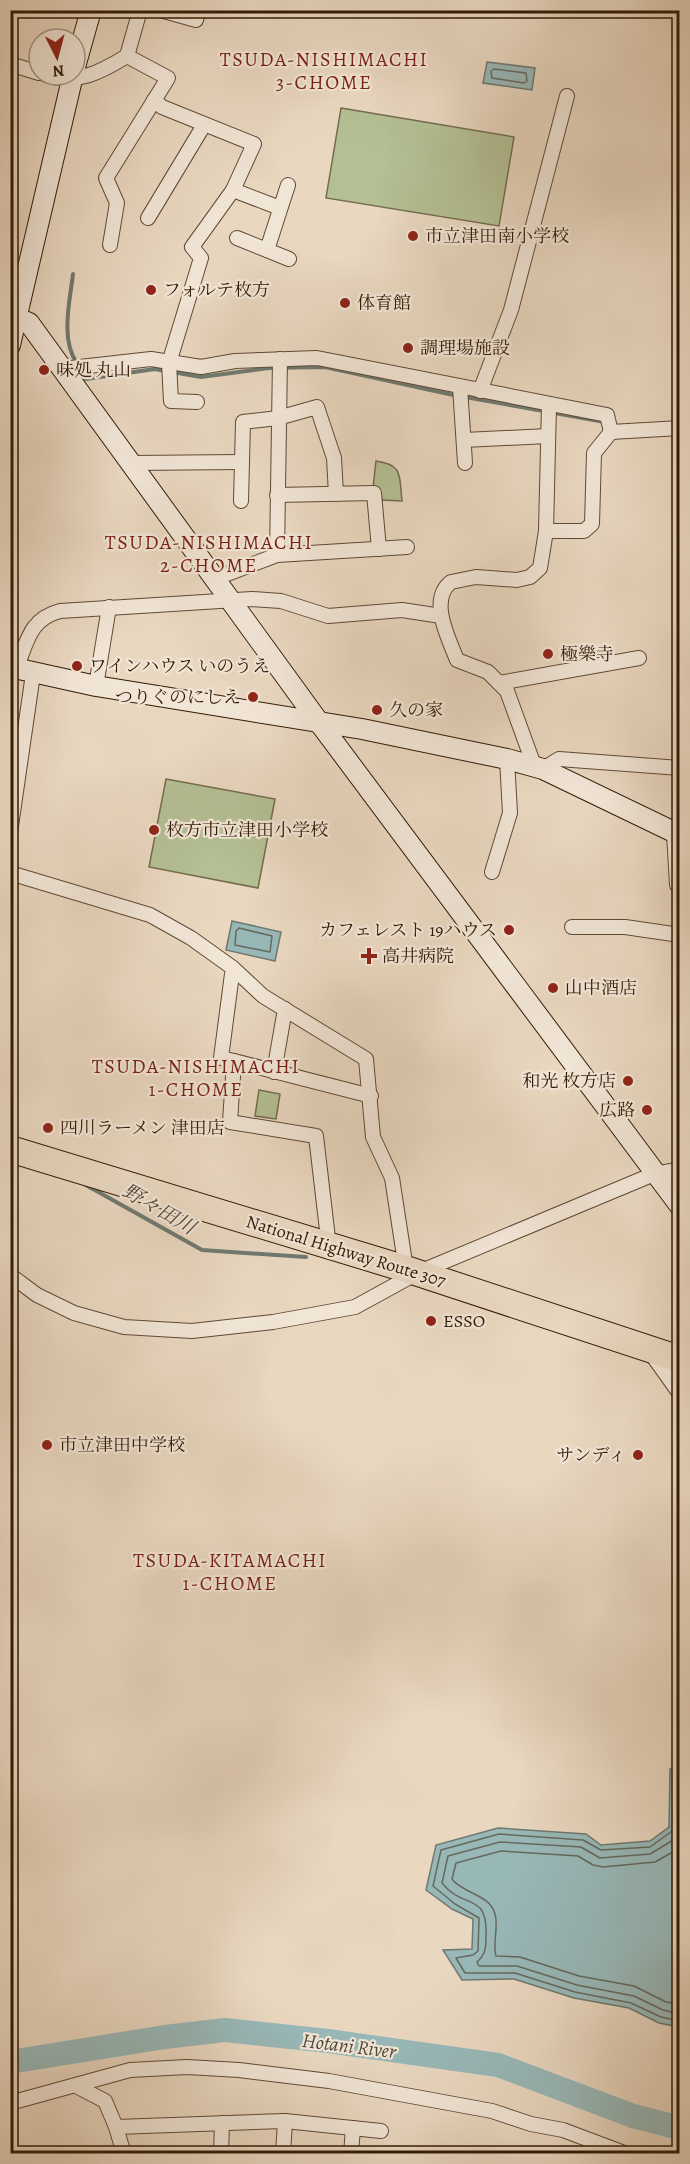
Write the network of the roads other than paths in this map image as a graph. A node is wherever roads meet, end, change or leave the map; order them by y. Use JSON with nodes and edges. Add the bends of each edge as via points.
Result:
{"nodes":[{"id":1,"x":91,"y":10,"type":"edge"},
{"id":2,"x":140,"y":10,"type":"edge"},
{"id":3,"x":160,"y":10,"type":"edge"},
{"id":4,"x":198,"y":10,"type":"edge"},
{"id":5,"x":86,"y":27,"type":"edge"},
{"id":6,"x":127,"y":56,"type":"junction"},
{"id":7,"x":10,"y":64,"type":"edge"},
{"id":8,"x":27,"y":69,"type":"edge"},
{"id":9,"x":87,"y":74,"type":"edge"},
{"id":10,"x":70,"y":87,"type":"edge"},
{"id":11,"x":567,"y":96,"type":"dead end"},
{"id":12,"x":154,"y":100,"type":"junction"},
{"id":13,"x":204,"y":125,"type":"junction"},
{"id":14,"x":288,"y":185,"type":"dead end"},
{"id":15,"x":233,"y":190,"type":"junction"},
{"id":16,"x":280,"y":208,"type":"junction"},
{"id":17,"x":148,"y":218,"type":"dead end"},
{"id":18,"x":237,"y":238,"type":"dead end"},
{"id":19,"x":110,"y":245,"type":"dead end"},
{"id":20,"x":267,"y":250,"type":"junction"},
{"id":21,"x":289,"y":259,"type":"dead end"},
{"id":22,"x":17,"y":318,"type":"junction"},
{"id":23,"x":10,"y":345,"type":"edge"},
{"id":24,"x":280,"y":362,"type":"junction"},
{"id":25,"x":62,"y":369,"type":"junction"},
{"id":26,"x":170,"y":371,"type":"junction"},
{"id":27,"x":480,"y":391,"type":"junction"},
{"id":28,"x":461,"y":394,"type":"junction"},
{"id":29,"x":197,"y":402,"type":"dead end"},
{"id":30,"x":548,"y":411,"type":"junction"},
{"id":31,"x":278,"y":418,"type":"junction"},
{"id":32,"x":610,"y":426,"type":"junction"},
{"id":33,"x":680,"y":428,"type":"edge"},
{"id":34,"x":548,"y":435,"type":"junction"},
{"id":35,"x":464,"y":440,"type":"junction"},
{"id":36,"x":242,"y":462,"type":"junction"},
{"id":37,"x":130,"y":463,"type":"junction"},
{"id":38,"x":465,"y":463,"type":"dead end"},
{"id":39,"x":336,"y":494,"type":"junction"},
{"id":40,"x":278,"y":495,"type":"junction"},
{"id":41,"x":241,"y":501,"type":"dead end"},
{"id":42,"x":546,"y":531,"type":"junction"},
{"id":43,"x":407,"y":547,"type":"dead end"},
{"id":44,"x":379,"y":549,"type":"junction"},
{"id":45,"x":277,"y":555,"type":"junction"},
{"id":46,"x":214,"y":579,"type":"junction"},
{"id":47,"x":231,"y":602,"type":"junction"},
{"id":48,"x":109,"y":607,"type":"junction"},
{"id":49,"x":441,"y":616,"type":"junction"},
{"id":50,"x":639,"y":658,"type":"dead end"},
{"id":51,"x":20,"y":670,"type":"edge"},
{"id":52,"x":499,"y":683,"type":"junction"},
{"id":53,"x":96,"y":686,"type":"junction"},
{"id":54,"x":318,"y":721,"type":"junction"},
{"id":55,"x":507,"y":759,"type":"junction"},
{"id":56,"x":680,"y":768,"type":"edge"},
{"id":57,"x":539,"y":769,"type":"junction"},
{"id":58,"x":10,"y":832,"type":"edge"},
{"id":59,"x":677,"y":834,"type":"edge"},
{"id":60,"x":492,"y":872,"type":"dead end"},
{"id":61,"x":10,"y":873,"type":"edge"},
{"id":62,"x":675,"y":885,"type":"edge"},
{"id":63,"x":572,"y":927,"type":"dead end"},
{"id":64,"x":680,"y":934,"type":"edge"},
{"id":65,"x":232,"y":974,"type":"dead end"},
{"id":66,"x":285,"y":1009,"type":"junction"},
{"id":67,"x":234,"y":1061,"type":"junction"},
{"id":68,"x":274,"y":1072,"type":"junction"},
{"id":69,"x":371,"y":1096,"type":"junction"},
{"id":70,"x":11,"y":1149,"type":"edge"},
{"id":71,"x":680,"y":1168,"type":"edge"},
{"id":72,"x":654,"y":1174,"type":"junction"},
{"id":73,"x":680,"y":1206,"type":"edge"},
{"id":74,"x":333,"y":1248,"type":"junction"},
{"id":75,"x":411,"y":1271,"type":"junction"},
{"id":76,"x":10,"y":1275,"type":"edge"},
{"id":77,"x":648,"y":1349,"type":"junction"},
{"id":78,"x":680,"y":1359,"type":"edge"},
{"id":79,"x":680,"y":1394,"type":"edge"},
{"id":80,"x":76,"y":2086,"type":"junction"},
{"id":81,"x":10,"y":2103,"type":"edge"},
{"id":82,"x":285,"y":2121,"type":"junction"},
{"id":83,"x":222,"y":2123,"type":"junction"},
{"id":84,"x":116,"y":2127,"type":"junction"},
{"id":85,"x":353,"y":2128,"type":"junction"},
{"id":86,"x":381,"y":2132,"type":"dead end"},
{"id":87,"x":124,"y":2154,"type":"edge"},
{"id":88,"x":221,"y":2154,"type":"edge"},
{"id":89,"x":284,"y":2154,"type":"edge"},
{"id":90,"x":351,"y":2154,"type":"edge"},
{"id":91,"x":627,"y":2154,"type":"edge"}],
"edges":[{"from":1,"to":5,"type":"street"},
{"from":2,"to":6,"type":"street"},
{"from":3,"to":4,"type":"street","via":[[196,20]]},
{"from":6,"to":9,"type":"street","via":[[95,75]]},
{"from":6,"to":12,"type":"street","via":[[168,78]]},
{"from":7,"to":8,"type":"street"},
{"from":10,"to":22,"type":"street"},
{"from":11,"to":27,"type":"street","via":[[511,310]]},
{"from":12,"to":13,"type":"street"},
{"from":12,"to":19,"type":"street","via":[[106,178],[117,203]]},
{"from":13,"to":15,"type":"street","via":[[254,144]]},
{"from":13,"to":17,"type":"street"},
{"from":14,"to":16,"type":"street"},
{"from":15,"to":16,"type":"street"},
{"from":15,"to":26,"type":"street","via":[[192,247],[201,258]]},
{"from":16,"to":20,"type":"street"},
{"from":18,"to":20,"type":"street"},
{"from":20,"to":21,"type":"street"},
{"from":22,"to":23,"type":"street"},
{"from":22,"to":25,"type":"street","via":[[29,323]]},
{"from":24,"to":26,"type":"street","via":[[235,361]]},
{"from":24,"to":28,"type":"street","via":[[316,358]]},
{"from":24,"to":31,"type":"street"},
{"from":25,"to":26,"type":"street","via":[[151,359]]},
{"from":25,"to":37,"type":"street"},
{"from":26,"to":29,"type":"street","via":[[171,401]]},
{"from":27,"to":28,"type":"street"},
{"from":27,"to":30,"type":"street"},
{"from":28,"to":35,"type":"street"},
{"from":30,"to":32,"type":"street","via":[[607,415]]},
{"from":30,"to":34,"type":"street"},
{"from":31,"to":36,"type":"street","via":[[243,422]]},
{"from":31,"to":39,"type":"street","via":[[317,407],[334,458]]},
{"from":31,"to":40,"type":"street"},
{"from":32,"to":33,"type":"street"},
{"from":32,"to":42,"type":"street","via":[[594,453],[592,524],[584,531]]},
{"from":34,"to":35,"type":"street"},
{"from":34,"to":42,"type":"street"},
{"from":35,"to":38,"type":"street"},
{"from":36,"to":37,"type":"street"},
{"from":36,"to":41,"type":"street"},
{"from":37,"to":46,"type":"street"},
{"from":39,"to":40,"type":"street"},
{"from":39,"to":44,"type":"street","via":[[375,493]]},
{"from":40,"to":45,"type":"street"},
{"from":42,"to":49,"type":"street","via":[[536,573],[517,580],[476,577],[452,582],[444,592]]},
{"from":43,"to":44,"type":"street"},
{"from":44,"to":45,"type":"street"},
{"from":45,"to":46,"type":"street"},
{"from":46,"to":47,"type":"street"},
{"from":47,"to":48,"type":"street"},
{"from":47,"to":49,"type":"street","via":[[280,601],[328,616],[402,610]]},
{"from":47,"to":54,"type":"street"},
{"from":48,"to":51,"type":"street","via":[[46,615],[36,623]]},
{"from":48,"to":53,"type":"street"},
{"from":49,"to":52,"type":"street","via":[[457,660],[488,672]]},
{"from":50,"to":52,"type":"street"},
{"from":51,"to":53,"type":"street"},
{"from":51,"to":58,"type":"street"},
{"from":52,"to":57,"type":"street","via":[[507,691]]},
{"from":53,"to":54,"type":"street"},
{"from":54,"to":55,"type":"street"},
{"from":54,"to":72,"type":"street"},
{"from":55,"to":57,"type":"street"},
{"from":55,"to":60,"type":"street","via":[[510,813]]},
{"from":56,"to":57,"type":"street","via":[[559,759]]},
{"from":57,"to":59,"type":"street"},
{"from":59,"to":62,"type":"street"},
{"from":61,"to":66,"type":"street","via":[[150,915],[192,938],[263,996]]},
{"from":63,"to":64,"type":"street","via":[[625,927]]},
{"from":65,"to":67,"type":"street","via":[[221,1059]]},
{"from":66,"to":68,"type":"street"},
{"from":66,"to":69,"type":"street","via":[[366,1059]]},
{"from":67,"to":68,"type":"street"},
{"from":67,"to":74,"type":"street","via":[[230,1122],[316,1136]]},
{"from":68,"to":69,"type":"street"},
{"from":69,"to":75,"type":"street","via":[[373,1137],[392,1178],[401,1242]]},
{"from":70,"to":74,"type":"highway","name":"National Highway Route 307"},
{"from":71,"to":72,"type":"street"},
{"from":72,"to":73,"type":"street"},
{"from":72,"to":75,"type":"street"},
{"from":74,"to":75,"type":"highway","name":"National Highway Route 307"},
{"from":75,"to":76,"type":"street","via":[[355,1307],[192,1331],[124,1327],[74,1313],[37,1295]]},
{"from":75,"to":77,"type":"highway","name":"National Highway Route 307"},
{"from":77,"to":78,"type":"highway","name":"National Highway Route 307"},
{"from":77,"to":79,"type":"street"},
{"from":80,"to":81,"type":"street"},
{"from":80,"to":84,"type":"street","via":[[105,2101]]},
{"from":80,"to":91,"type":"street","via":[[130,2070],[188,2067],[329,2081],[492,2111],[563,2130]]},
{"from":82,"to":83,"type":"street"},
{"from":82,"to":85,"type":"street"},
{"from":82,"to":89,"type":"street"},
{"from":83,"to":84,"type":"street"},
{"from":83,"to":88,"type":"street"},
{"from":84,"to":87,"type":"street"},
{"from":85,"to":86,"type":"street"},
{"from":85,"to":90,"type":"street"}]}
